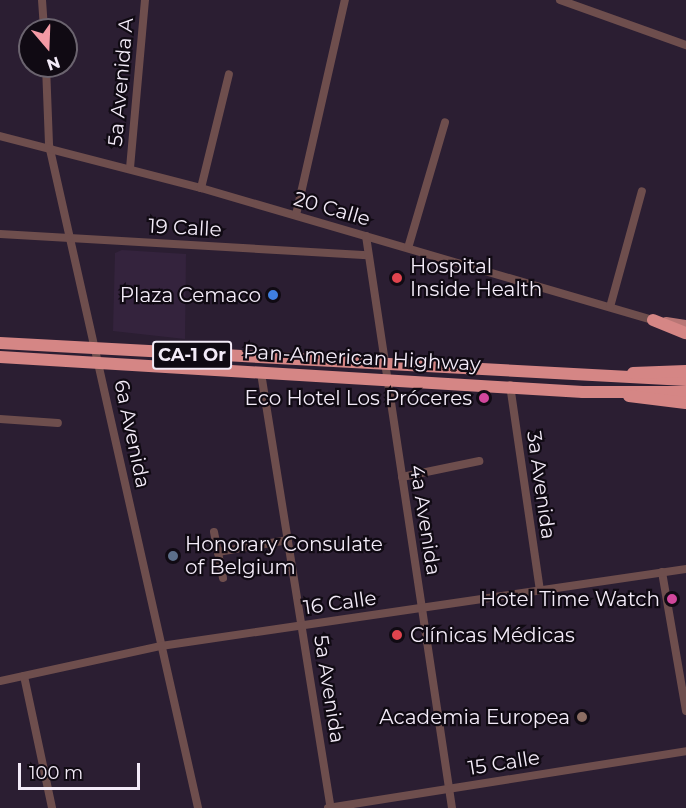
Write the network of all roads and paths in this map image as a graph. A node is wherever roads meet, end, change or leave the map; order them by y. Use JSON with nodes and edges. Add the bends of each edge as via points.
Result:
{"nodes":[{"id":1,"x":42,"y":0,"type":"edge"},
{"id":2,"x":145,"y":0,"type":"edge"},
{"id":3,"x":345,"y":0,"type":"edge"},
{"id":4,"x":560,"y":0,"type":"edge"},
{"id":5,"x":43,"y":18,"type":"edge"},
{"id":6,"x":686,"y":45,"type":"edge"},
{"id":7,"x":229,"y":74,"type":"dead end"},
{"id":8,"x":47,"y":78,"type":"edge"},
{"id":9,"x":446,"y":122,"type":"dead end"},
{"id":10,"x":0,"y":136,"type":"edge"},
{"id":11,"x":50,"y":146,"type":"junction"},
{"id":12,"x":130,"y":168,"type":"junction"},
{"id":13,"x":201,"y":188,"type":"junction"},
{"id":14,"x":642,"y":191,"type":"dead end"},
{"id":15,"x":296,"y":215,"type":"junction"},
{"id":16,"x":0,"y":234,"type":"edge"},
{"id":17,"x":366,"y":236,"type":"junction"},
{"id":18,"x":72,"y":238,"type":"junction"},
{"id":19,"x":408,"y":248,"type":"junction"},
{"id":20,"x":368,"y":255,"type":"junction"},
{"id":21,"x":610,"y":307,"type":"junction"},
{"id":22,"x":653,"y":320,"type":"junction"},
{"id":23,"x":686,"y":325,"type":"edge"},
{"id":24,"x":686,"y":333,"type":"edge"},
{"id":25,"x":0,"y":343,"type":"edge"},
{"id":26,"x":97,"y":350,"type":"junction"},
{"id":27,"x":0,"y":357,"type":"edge"},
{"id":28,"x":385,"y":363,"type":"junction"},
{"id":29,"x":99,"y":364,"type":"junction"},
{"id":30,"x":686,"y":371,"type":"edge"},
{"id":31,"x":261,"y":373,"type":"junction"},
{"id":32,"x":623,"y":376,"type":"junction"},
{"id":33,"x":387,"y":378,"type":"junction"},
{"id":34,"x":686,"y":380,"type":"edge"},
{"id":35,"x":510,"y":385,"type":"junction"},
{"id":36,"x":583,"y":392,"type":"junction"},
{"id":37,"x":686,"y":392,"type":"edge"},
{"id":38,"x":686,"y":403,"type":"edge"},
{"id":39,"x":0,"y":419,"type":"edge"},
{"id":40,"x":58,"y":423,"type":"dead end"},
{"id":41,"x":479,"y":461,"type":"dead end"},
{"id":42,"x":402,"y":477,"type":"junction"},
{"id":43,"x":214,"y":532,"type":"dead end"},
{"id":44,"x":288,"y":540,"type":"junction"},
{"id":45,"x":218,"y":552,"type":"junction"},
{"id":46,"x":686,"y":568,"type":"edge"},
{"id":47,"x":662,"y":572,"type":"junction"},
{"id":48,"x":223,"y":578,"type":"dead end"},
{"id":49,"x":540,"y":590,"type":"junction"},
{"id":50,"x":422,"y":607,"type":"junction"},
{"id":51,"x":302,"y":625,"type":"junction"},
{"id":52,"x":161,"y":646,"type":"junction"},
{"id":53,"x":24,"y":676,"type":"junction"},
{"id":54,"x":0,"y":681,"type":"edge"},
{"id":55,"x":686,"y":711,"type":"edge"},
{"id":56,"x":686,"y":751,"type":"edge"},
{"id":57,"x":449,"y":789,"type":"junction"},
{"id":58,"x":52,"y":808,"type":"edge"},
{"id":59,"x":198,"y":808,"type":"edge"},
{"id":60,"x":330,"y":808,"type":"edge"},
{"id":61,"x":452,"y":808,"type":"edge"}],
"edges":[{"from":1,"to":5,"type":"street"},
{"from":2,"to":12,"type":"street","name":"5a Avenida A"},
{"from":3,"to":15,"type":"street"},
{"from":4,"to":6,"type":"street"},
{"from":7,"to":13,"type":"street"},
{"from":8,"to":11,"type":"street","name":"6a Avenida"},
{"from":9,"to":19,"type":"street"},
{"from":10,"to":11,"type":"street","name":"20 Calle"},
{"from":11,"to":12,"type":"street","name":"20 Calle"},
{"from":11,"to":18,"type":"street","name":"6a Avenida"},
{"from":12,"to":13,"type":"street","name":"20 Calle"},
{"from":13,"to":15,"type":"street","name":"20 Calle"},
{"from":14,"to":21,"type":"street"},
{"from":15,"to":17,"type":"street","name":"20 Calle"},
{"from":16,"to":18,"type":"street","name":"19 Calle"},
{"from":17,"to":19,"type":"street","name":"20 Calle"},
{"from":17,"to":20,"type":"street","name":"4a Avenida"},
{"from":18,"to":20,"type":"street","name":"19 Calle"},
{"from":18,"to":26,"type":"street","name":"6a Avenida"},
{"from":19,"to":21,"type":"street","name":"20 Calle"},
{"from":20,"to":28,"type":"street","name":"4a Avenida"},
{"from":21,"to":22,"type":"street","name":"20 Calle"},
{"from":22,"to":23,"type":"main road"},
{"from":22,"to":24,"type":"highway"},
{"from":25,"to":26,"type":"highway","name":"Pan-American Highway","number":"CA-1 Or"},
{"from":26,"to":28,"type":"highway","name":"Pan-American Highway","number":"CA-1 Or"},
{"from":26,"to":29,"type":"street","name":"6a Avenida"},
{"from":27,"to":29,"type":"highway","name":"Pan-American Highway","number":"CA-1 Or"},
{"from":28,"to":32,"type":"highway","name":"Pan-American Highway","number":"CA-1 Or"},
{"from":28,"to":33,"type":"street","name":"4a Avenida"},
{"from":29,"to":31,"type":"highway","name":"Pan-American Highway","number":"CA-1 Or"},
{"from":29,"to":52,"type":"street","name":"6a Avenida"},
{"from":30,"to":32,"type":"highway"},
{"from":31,"to":33,"type":"highway","name":"Pan-American Highway","number":"CA-1 Or"},
{"from":31,"to":44,"type":"street","name":"5a Avenida"},
{"from":32,"to":34,"type":"highway","name":"Pan-American Highway","number":"CA-1 Or"},
{"from":33,"to":35,"type":"highway","name":"Pan-American Highway","number":"CA-1 Or"},
{"from":33,"to":42,"type":"street","name":"4a Avenida"},
{"from":35,"to":36,"type":"highway","name":"Pan-American Highway","number":"CA-1 Or"},
{"from":35,"to":49,"type":"street","name":"3a Avenida"},
{"from":36,"to":37,"type":"highway","name":"Pan-American Highway","number":"CA-1 Or"},
{"from":36,"to":38,"type":"highway"},
{"from":39,"to":40,"type":"street"},
{"from":41,"to":42,"type":"street"},
{"from":42,"to":50,"type":"street","name":"4a Avenida"},
{"from":43,"to":45,"type":"street"},
{"from":44,"to":45,"type":"street"},
{"from":44,"to":51,"type":"street","name":"5a Avenida"},
{"from":45,"to":48,"type":"street"},
{"from":46,"to":47,"type":"street","name":"16 Calle"},
{"from":47,"to":49,"type":"street","name":"16 Calle"},
{"from":47,"to":55,"type":"street"},
{"from":49,"to":50,"type":"street","name":"16 Calle"},
{"from":50,"to":51,"type":"street","name":"16 Calle"},
{"from":50,"to":57,"type":"street","name":"4a Avenida"},
{"from":51,"to":52,"type":"street","name":"16 Calle"},
{"from":51,"to":60,"type":"street","name":"5a Avenida"},
{"from":52,"to":53,"type":"street","name":"16 Calle"},
{"from":52,"to":59,"type":"street","name":"6a Avenida"},
{"from":53,"to":54,"type":"street","name":"16 Calle"},
{"from":53,"to":58,"type":"street"},
{"from":56,"to":57,"type":"street","name":"15 Calle"},
{"from":57,"to":60,"type":"street","name":"15 Calle"},
{"from":57,"to":61,"type":"street","name":"4a Avenida"}]}
